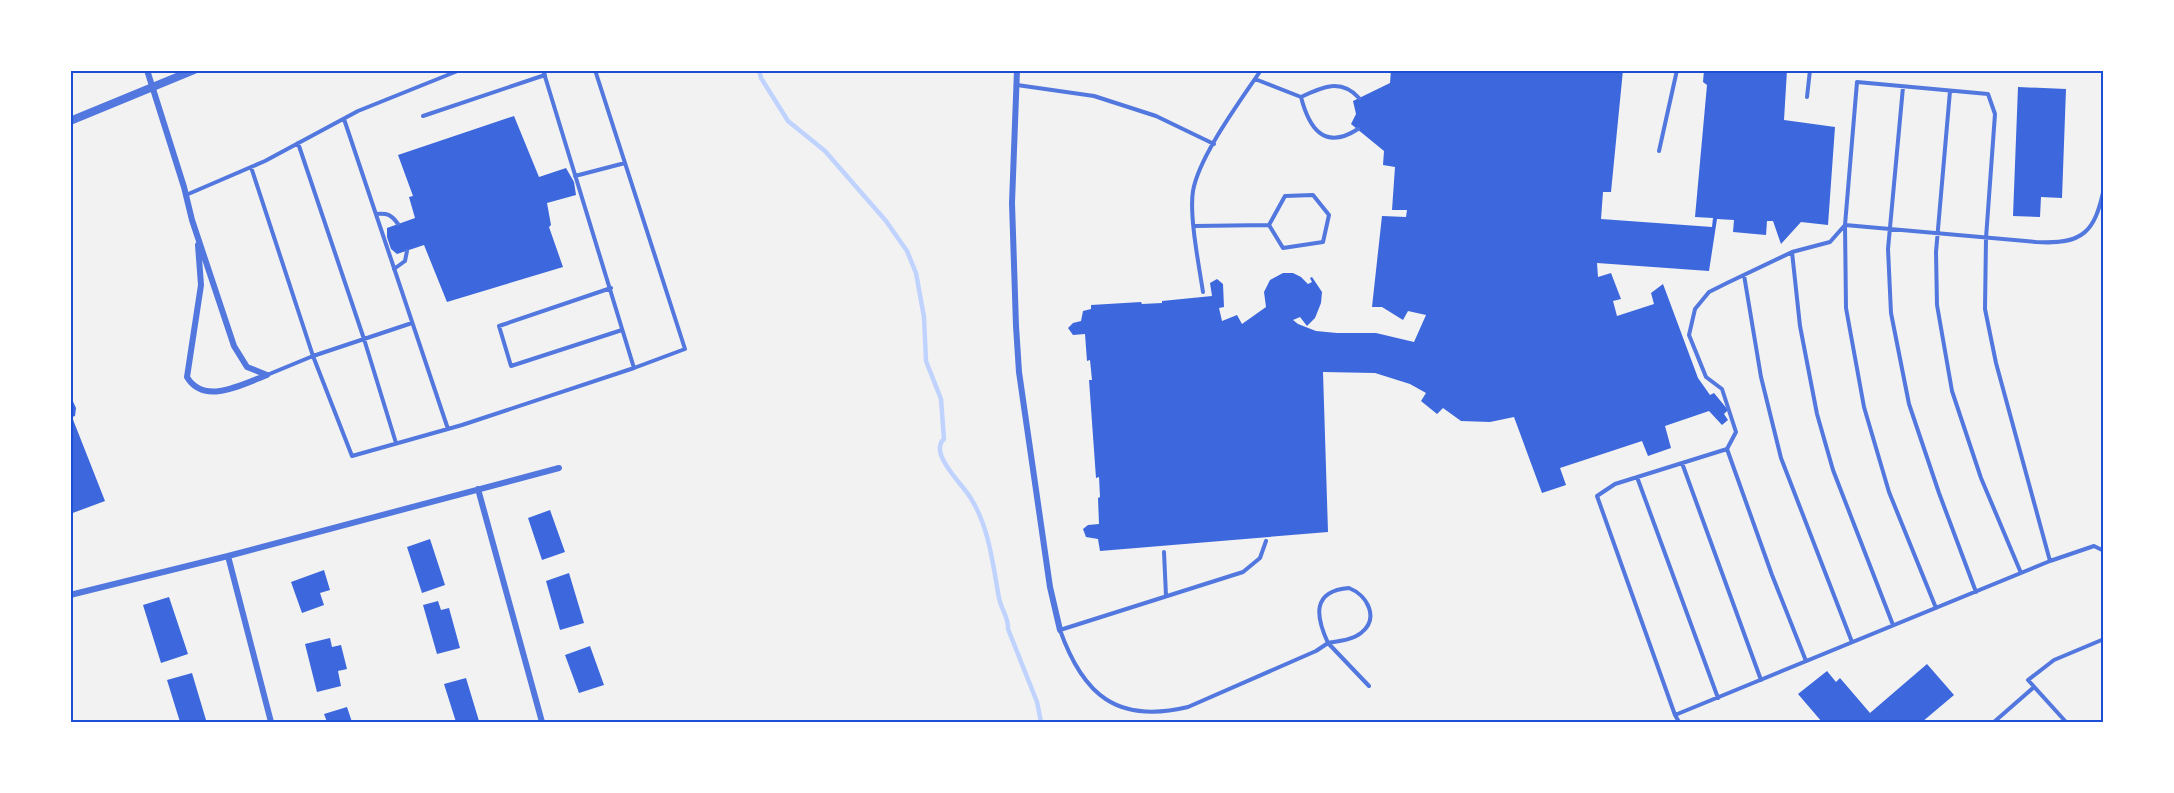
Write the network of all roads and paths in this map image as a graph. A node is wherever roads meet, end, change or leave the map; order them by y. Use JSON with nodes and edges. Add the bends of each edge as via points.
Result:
{"nodes":[{"id":1,"x":147,"y":70,"type":"edge"},
{"id":2,"x":194,"y":70,"type":"edge"},
{"id":3,"x":460,"y":70,"type":"edge"},
{"id":4,"x":595,"y":70,"type":"edge"},
{"id":5,"x":1017,"y":70,"type":"edge"},
{"id":6,"x":1261,"y":70,"type":"edge"},
{"id":7,"x":1677,"y":70,"type":"edge"},
{"id":8,"x":1810,"y":70,"type":"edge"},
{"id":9,"x":544,"y":73,"type":"edge"},
{"id":10,"x":1255,"y":79,"type":"junction"},
{"id":11,"x":1016,"y":85,"type":"junction"},
{"id":12,"x":153,"y":86,"type":"junction"},
{"id":13,"x":1903,"y":87,"type":"junction"},
{"id":14,"x":1950,"y":91,"type":"junction"},
{"id":15,"x":1301,"y":97,"type":"junction"},
{"id":16,"x":1807,"y":97,"type":"dead end"},
{"id":17,"x":1359,"y":99,"type":"dead end"},
{"id":18,"x":423,"y":116,"type":"dead end"},
{"id":19,"x":344,"y":119,"type":"junction"},
{"id":20,"x":70,"y":121,"type":"edge"},
{"id":21,"x":1358,"y":129,"type":"dead end"},
{"id":22,"x":298,"y":143,"type":"junction"},
{"id":23,"x":1214,"y":144,"type":"junction"},
{"id":24,"x":1659,"y":151,"type":"dead end"},
{"id":25,"x":625,"y":163,"type":"junction"},
{"id":26,"x":251,"y":166,"type":"junction"},
{"id":27,"x":575,"y":176,"type":"junction"},
{"id":28,"x":2103,"y":188,"type":"edge"},
{"id":29,"x":186,"y":195,"type":"junction"},
{"id":30,"x":376,"y":214,"type":"junction"},
{"id":31,"x":398,"y":224,"type":"dead end"},
{"id":32,"x":1269,"y":225,"type":"junction"},
{"id":33,"x":1845,"y":225,"type":"junction"},
{"id":34,"x":1194,"y":226,"type":"junction"},
{"id":35,"x":1890,"y":229,"type":"junction"},
{"id":36,"x":1937,"y":233,"type":"junction"},
{"id":37,"x":198,"y":235,"type":"junction"},
{"id":38,"x":1986,"y":238,"type":"junction"},
{"id":39,"x":407,"y":251,"type":"dead end"},
{"id":40,"x":1792,"y":252,"type":"junction"},
{"id":41,"x":394,"y":269,"type":"junction"},
{"id":42,"x":1744,"y":275,"type":"junction"},
{"id":43,"x":611,"y":288,"type":"junction"},
{"id":44,"x":1203,"y":292,"type":"dead end"},
{"id":45,"x":412,"y":323,"type":"junction"},
{"id":46,"x":622,"y":330,"type":"junction"},
{"id":47,"x":364,"y":339,"type":"junction"},
{"id":48,"x":313,"y":356,"type":"junction"},
{"id":49,"x":634,"y":368,"type":"junction"},
{"id":50,"x":267,"y":375,"type":"junction"},
{"id":51,"x":448,"y":429,"type":"junction"},
{"id":52,"x":396,"y":443,"type":"junction"},
{"id":53,"x":1727,"y":449,"type":"junction"},
{"id":54,"x":1682,"y":463,"type":"junction"},
{"id":55,"x":559,"y":468,"type":"dead end"},
{"id":56,"x":1637,"y":477,"type":"junction"},
{"id":57,"x":478,"y":489,"type":"junction"},
{"id":58,"x":1266,"y":541,"type":"dead end"},
{"id":59,"x":2103,"y":551,"type":"edge"},
{"id":60,"x":1164,"y":552,"type":"dead end"},
{"id":61,"x":228,"y":556,"type":"junction"},
{"id":62,"x":2050,"y":561,"type":"junction"},
{"id":63,"x":2021,"y":573,"type":"junction"},
{"id":64,"x":1976,"y":592,"type":"junction"},
{"id":65,"x":70,"y":595,"type":"edge"},
{"id":66,"x":1166,"y":596,"type":"junction"},
{"id":67,"x":1936,"y":608,"type":"junction"},
{"id":68,"x":1893,"y":625,"type":"junction"},
{"id":69,"x":1060,"y":630,"type":"junction"},
{"id":70,"x":2103,"y":639,"type":"edge"},
{"id":71,"x":1852,"y":642,"type":"junction"},
{"id":72,"x":1328,"y":643,"type":"junction"},
{"id":73,"x":1806,"y":661,"type":"junction"},
{"id":74,"x":1761,"y":680,"type":"junction"},
{"id":75,"x":1369,"y":686,"type":"dead end"},
{"id":76,"x":2034,"y":687,"type":"junction"},
{"id":77,"x":1718,"y":698,"type":"junction"},
{"id":78,"x":1675,"y":715,"type":"junction"},
{"id":79,"x":272,"y":723,"type":"edge"},
{"id":80,"x":542,"y":723,"type":"edge"},
{"id":81,"x":1679,"y":723,"type":"edge"},
{"id":82,"x":1994,"y":723,"type":"edge"},
{"id":83,"x":2066,"y":723,"type":"edge"}],
"edges":[{"from":1,"to":12,"type":"street"},
{"from":2,"to":12,"type":"street"},
{"from":3,"to":19,"type":"lane"},
{"from":4,"to":25,"type":"lane"},
{"from":5,"to":11,"type":"street"},
{"from":6,"to":10,"type":"lane"},
{"from":7,"to":24,"type":"lane"},
{"from":8,"to":16,"type":"lane"},
{"from":9,"to":18,"type":"lane"},
{"from":9,"to":27,"type":"lane"},
{"from":10,"to":15,"type":"lane"},
{"from":10,"to":23,"type":"lane"},
{"from":11,"to":23,"type":"lane","via":[[1094,96],[1156,116]]},
{"from":11,"to":69,"type":"street","via":[[1012,242],[1019,372],[1050,587]]},
{"from":12,"to":20,"type":"street"},
{"from":12,"to":29,"type":"street"},
{"from":13,"to":14,"type":"lane"},
{"from":13,"to":33,"type":"lane","via":[[1857,82]]},
{"from":13,"to":35,"type":"lane"},
{"from":14,"to":36,"type":"lane"},
{"from":14,"to":38,"type":"lane","via":[[1988,94],[1995,114]]},
{"from":15,"to":17,"type":"lane","via":[[1332,85],[1343,86]]},
{"from":15,"to":21,"type":"lane","via":[[1306,117],[1315,130],[1326,136],[1346,137]]},
{"from":19,"to":22,"type":"lane"},
{"from":19,"to":30,"type":"lane"},
{"from":22,"to":26,"type":"lane"},
{"from":22,"to":47,"type":"lane"},
{"from":23,"to":34,"type":"lane","via":[[1192,193]]},
{"from":25,"to":27,"type":"lane"},
{"from":25,"to":49,"type":"lane","via":[[685,349]]},
{"from":26,"to":29,"type":"lane"},
{"from":26,"to":48,"type":"lane"},
{"from":27,"to":43,"type":"lane"},
{"from":28,"to":38,"type":"lane","via":[[2099,213],[2079,237],[2048,243]]},
{"from":29,"to":37,"type":"street"},
{"from":30,"to":31,"type":"lane","via":[[387,213]]},
{"from":30,"to":41,"type":"lane"},
{"from":32,"to":32,"type":"lane","via":[[1285,196],[1312,195],[1329,215],[1323,242],[1283,248]]},
{"from":32,"to":34,"type":"lane"},
{"from":33,"to":35,"type":"lane"},
{"from":33,"to":40,"type":"lane","via":[[1830,242]]},
{"from":33,"to":67,"type":"lane","via":[[1846,308],[1864,407],[1889,492]]},
{"from":34,"to":44,"type":"lane"},
{"from":35,"to":36,"type":"lane"},
{"from":35,"to":64,"type":"lane","via":[[1891,313],[1909,404]]},
{"from":36,"to":38,"type":"lane"},
{"from":36,"to":63,"type":"lane","via":[[1937,305],[1952,391],[1981,478]]},
{"from":37,"to":50,"type":"street","via":[[234,346],[247,367]]},
{"from":37,"to":50,"type":"street","via":[[201,285],[187,376],[192,386],[210,392]]},
{"from":38,"to":62,"type":"lane","via":[[1985,309]]},
{"from":39,"to":41,"type":"lane","via":[[405,261]]},
{"from":40,"to":42,"type":"lane"},
{"from":40,"to":68,"type":"lane","via":[[1800,326],[1817,414],[1833,471]]},
{"from":41,"to":45,"type":"lane"},
{"from":42,"to":53,"type":"lane","via":[[1709,292],[1695,309],[1689,335],[1706,377],[1722,389],[1736,432]]},
{"from":42,"to":71,"type":"lane","via":[[1761,377],[1781,458]]},
{"from":43,"to":46,"type":"lane"},
{"from":43,"to":46,"type":"lane","via":[[500,326],[502,336],[511,366]]},
{"from":45,"to":47,"type":"lane"},
{"from":45,"to":51,"type":"lane"},
{"from":46,"to":49,"type":"lane"},
{"from":47,"to":48,"type":"lane"},
{"from":47,"to":52,"type":"lane"},
{"from":48,"to":50,"type":"lane"},
{"from":48,"to":52,"type":"lane","via":[[352,456]]},
{"from":49,"to":51,"type":"lane"},
{"from":51,"to":52,"type":"lane"},
{"from":53,"to":54,"type":"lane"},
{"from":53,"to":73,"type":"lane"},
{"from":54,"to":56,"type":"lane"},
{"from":54,"to":74,"type":"lane"},
{"from":55,"to":57,"type":"street"},
{"from":56,"to":77,"type":"lane"},
{"from":56,"to":78,"type":"lane","via":[[1597,496]]},
{"from":57,"to":61,"type":"street"},
{"from":57,"to":80,"type":"street"},
{"from":58,"to":66,"type":"lane","via":[[1260,558],[1244,572]]},
{"from":59,"to":62,"type":"lane","via":[[2094,546]]},
{"from":60,"to":66,"type":"lane"},
{"from":61,"to":65,"type":"street"},
{"from":61,"to":79,"type":"street"},
{"from":62,"to":63,"type":"lane"},
{"from":63,"to":64,"type":"lane"},
{"from":64,"to":67,"type":"lane"},
{"from":66,"to":69,"type":"lane"},
{"from":67,"to":68,"type":"lane"},
{"from":68,"to":71,"type":"lane"},
{"from":69,"to":72,"type":"lane","via":[[1071,659],[1095,690],[1130,711],[1148,713],[1188,707]]},
{"from":70,"to":76,"type":"lane","via":[[2054,660],[2028,680]]},
{"from":71,"to":73,"type":"lane"},
{"from":72,"to":72,"type":"lane","via":[[1318,616],[1319,606],[1338,589],[1359,592],[1370,610],[1370,621],[1363,632]]},
{"from":72,"to":75,"type":"lane"},
{"from":73,"to":74,"type":"lane"},
{"from":74,"to":77,"type":"lane"},
{"from":76,"to":82,"type":"lane"},
{"from":76,"to":83,"type":"lane"},
{"from":77,"to":78,"type":"lane"},
{"from":78,"to":81,"type":"lane"}]}
